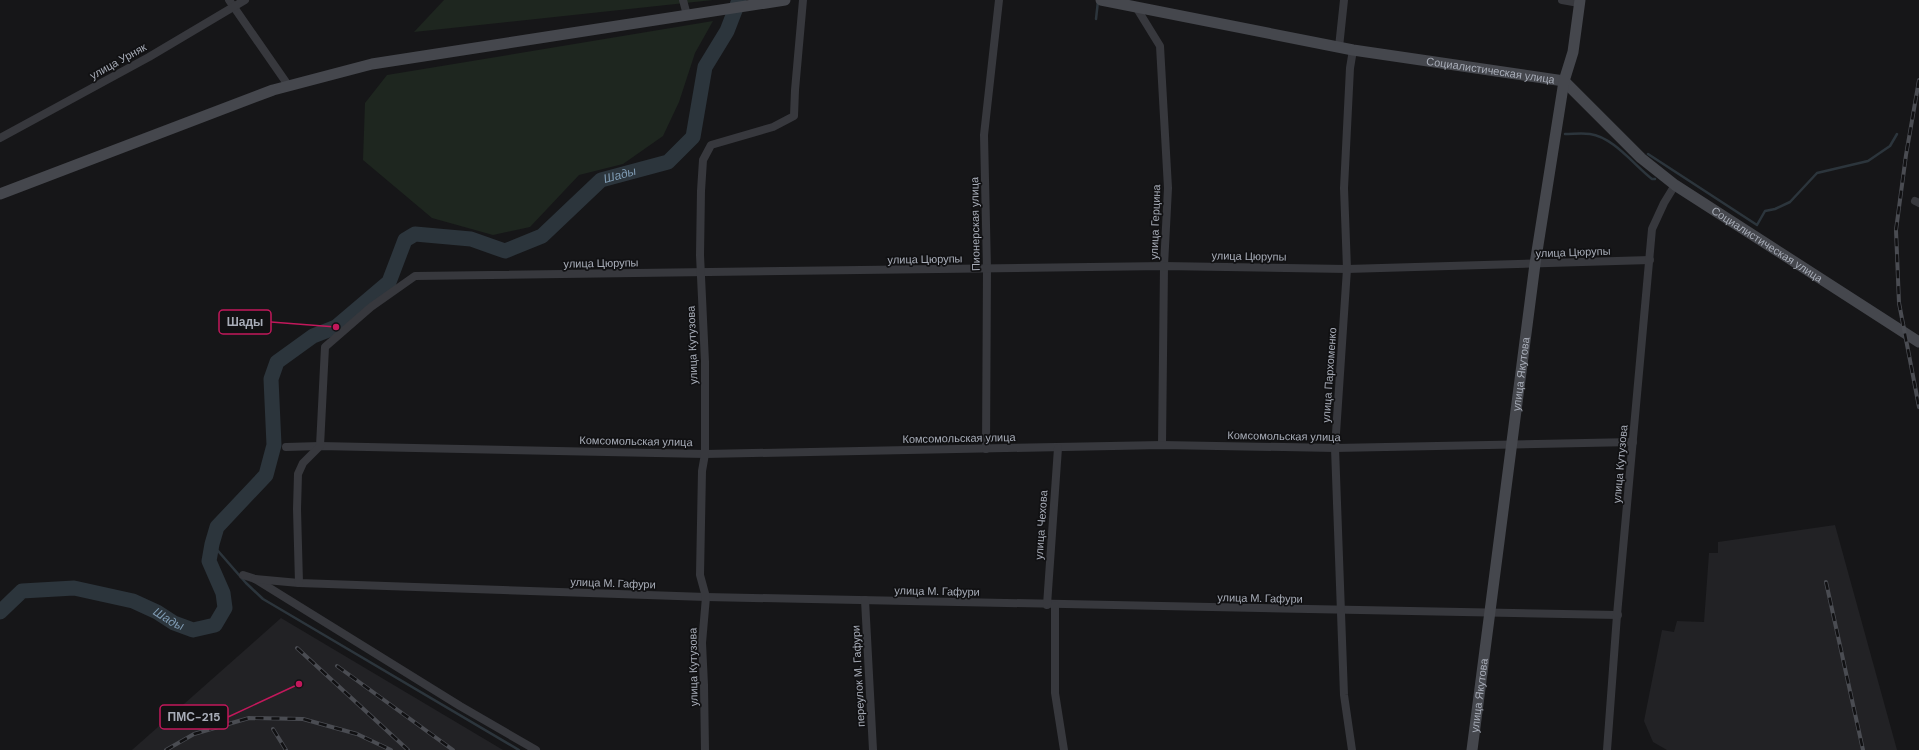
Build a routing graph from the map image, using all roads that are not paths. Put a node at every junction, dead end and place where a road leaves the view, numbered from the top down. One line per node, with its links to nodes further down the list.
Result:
1 (229, 0): 12 (street)
2 (245, 0): 12 (street, улица Урняк)
3 (683, 0): 13 (street)
4 (785, 0): 13 (street)
5 (803, 0): 26 (street, улица Кутузова)
6 (999, 0): 24 (street, Пионерская улица)
7 (1102, 0): 11 (street, Социалистическая улица)
8 (1344, 0): 14 (street)
9 (1562, 0): 10 (street)
10 (1580, 1): 16 (street, улица Якутова)
11 (1136, 7): 14 (street, Социалистическая улица); 23 (street, улица Герцина)
12 (234, 8): 17 (street); 18 (street, улица Урняк)
13 (687, 15): 17 (street)
14 (1339, 46): 15 (street, Социалистическая улица)
15 (1353, 50): 16 (street, Социалистическая улица); 25 (street, улица Пархоменко)
16 (1564, 81): 19 (street, Социалистическая улица); 22 (street, улица Якутова)
17 (288, 85): 20 (street)
18 (0, 138)
19 (1675, 185): 21 (street, улица Кутузова); 27 (street, Социалистическая улица)
20 (0, 194)
21 (1650, 260): 22 (street, улица Цюрупы); 28 (street, улица Кутузова)
22 (1535, 264): 25 (street, улица Цюрупы); 29 (street, улица Якутова)
23 (1164, 266): 24 (street, улица Цюрупы); 25 (street, улица Цюрупы); 31 (street, улица Герцина)
24 (987, 269): 26 (street, улица Цюрупы); 35 (street, Пионерская улица)
25 (1347, 269): 34 (street, улица Пархоменко)
26 (701, 272): 30 (street, улица Цюрупы); 36 (street, улица Кутузова)
27 (1919, 342)
28 (1633, 442): 29 (street, Комсомольская улица); 45 (street, улица Кутузова)
29 (1512, 445): 34 (street, Комсомольская улица); 44 (street, улица Якутова)
30 (320, 446): 32 (street, Комсомольская улица); 36 (street, Комсомольская улица); 39 (street)
31 (1162, 446): 33 (street, Комсомольская улица); 34 (street, Комсомольская улица)
32 (286, 447)
33 (1058, 448): 35 (street, Комсомольская улица); 42 (street, улица Чехова)
34 (1335, 448): 43 (street, улица Пархоменко)
35 (986, 449): 36 (street, Комсомольская улица)
36 (705, 454): 40 (street, улица Кутузова)
37 (243, 575): 38 (street)
38 (255, 578): 39 (street, улица М. Гафури); 46 (street)
39 (299, 582): 40 (street, улица М. Гафури)
40 (706, 597): 41 (street, улица М. Гафури); 47 (street, улица Кутузова)
41 (865, 600): 42 (street, улица М. Гафури); 48 (street, переулок М. Гафури)
42 (1051, 605): 43 (street, улица М. Гафури); 49 (street, улица Чехова)
43 (1340, 610): 44 (street, улица М. Гафури); 50 (street, улица Пархоменко)
44 (1488, 611): 45 (street, улица М. Гафури); 51 (street, улица Якутова)
45 (1618, 615): 52 (street, улица Кутузова)
46 (536, 750)
47 (705, 750)
48 (873, 750)
49 (1064, 750)
50 (1352, 750)
51 (1472, 750)
52 (1607, 750)

